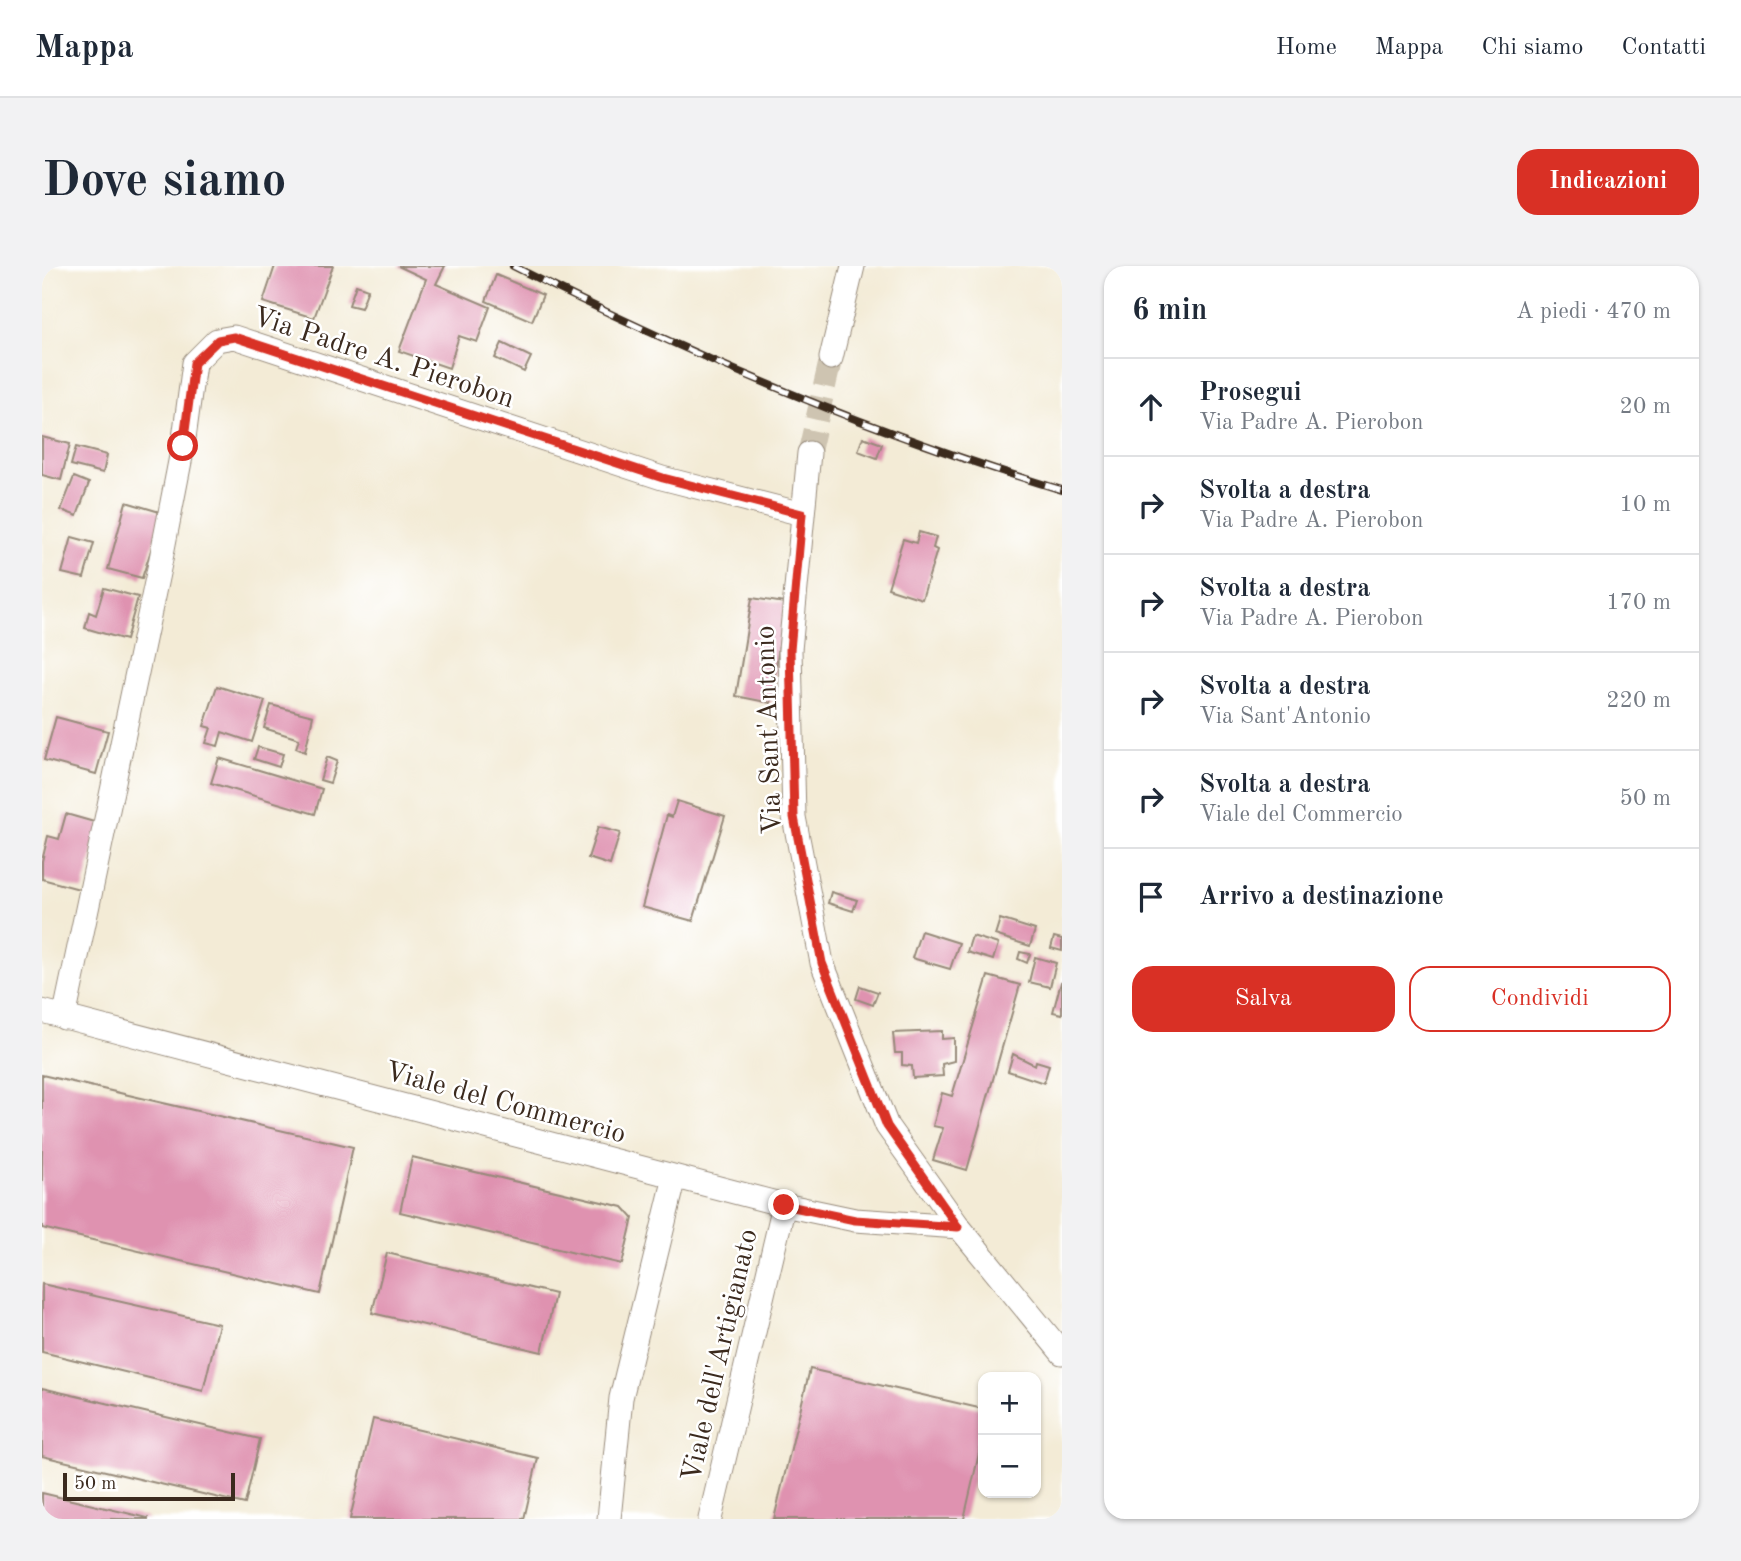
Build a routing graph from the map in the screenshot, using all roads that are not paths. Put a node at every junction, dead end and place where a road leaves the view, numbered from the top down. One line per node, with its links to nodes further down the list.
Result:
1 (853, 266): 2 (street)
2 (831, 359)
3 (809, 453): 4 (street, Via Sant'Antonio)
4 (802, 514): 5 (street, Via Padre A. Pierobon); 8 (street, Via Sant'Antonio)
5 (53, 1015): 6 (street, Viale del Commercio)
6 (675, 1177): 7 (street, Viale del Commercio); 10 (street)
7 (784, 1205): 8 (street, Viale del Commercio); 11 (street, Viale dell'Artigianato)
8 (958, 1227): 9 (street, Via Sant'Antonio)
9 (1062, 1353)
10 (609, 1519)
11 (710, 1519)

